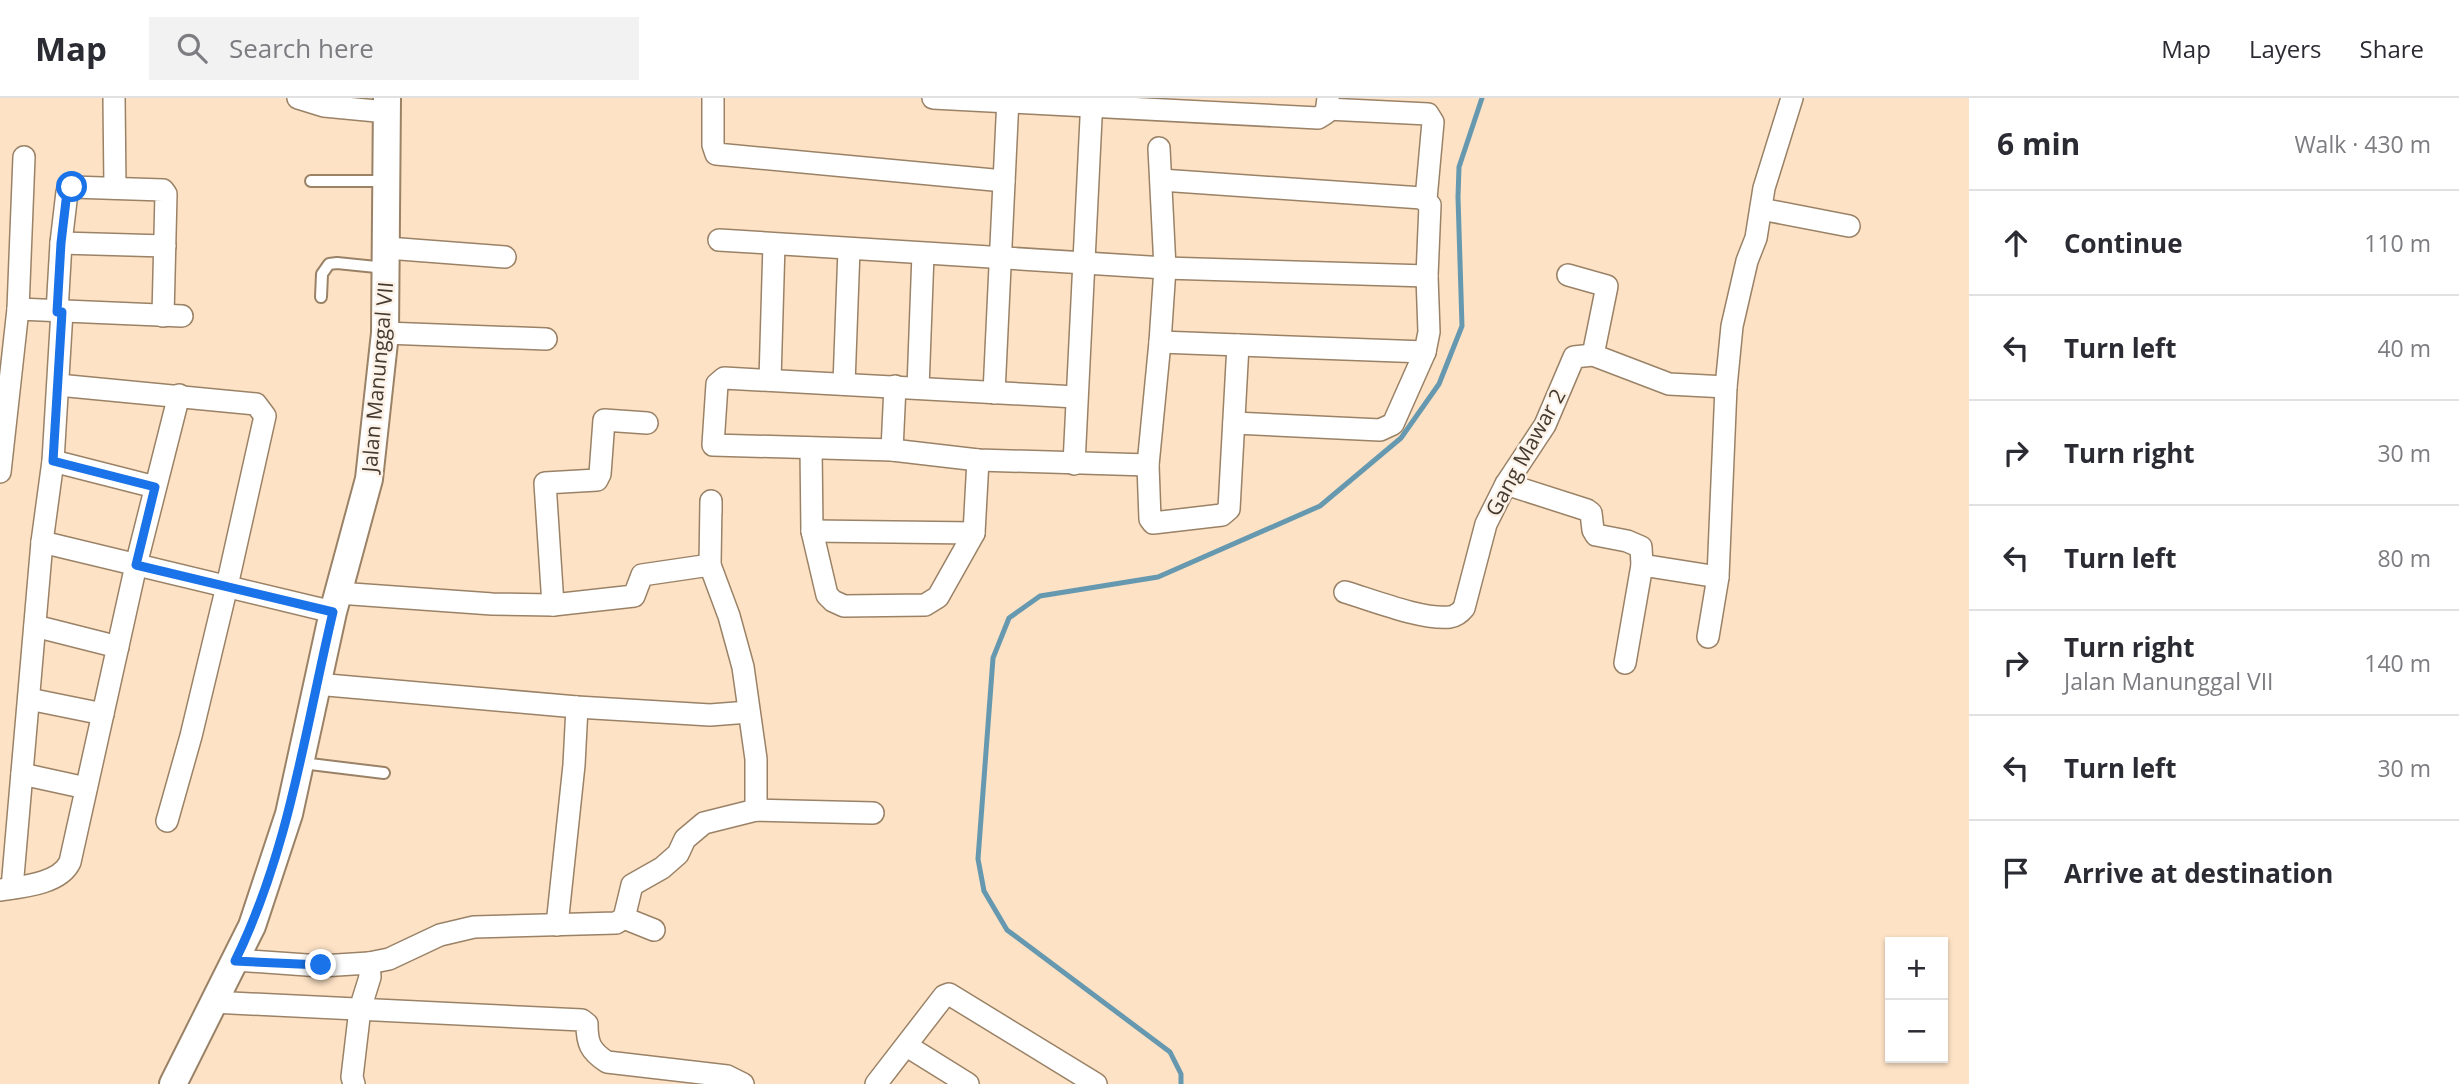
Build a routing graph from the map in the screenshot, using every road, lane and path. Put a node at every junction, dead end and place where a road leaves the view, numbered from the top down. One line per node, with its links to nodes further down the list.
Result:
1 (114, 98): 16 (street)
2 (298, 98): 9 (street)
3 (713, 98): 15 (street)
4 (933, 98): 6 (street)
5 (1792, 98): 18 (street)
6 (1008, 100): 7 (street); 15 (street)
7 (1092, 103): 8 (street); 29 (street)
8 (1327, 104): 17 (street)
9 (387, 105): 14 (street, Jalan Manunggal VII)
10 (1159, 148): 12 (street)
11 (24, 157): 34 (street)
12 (1161, 180): 17 (street); 30 (street)
13 (311, 181): 14 (lane)
14 (387, 181): 27 (street, Jalan Manunggal VII)
15 (1004, 181): 28 (street)
16 (116, 188): 21 (street); 23 (street)
17 (1426, 199): 32 (street)
18 (1761, 209): 19 (street); 46 (street)
19 (1849, 226)
20 (719, 240): 22 (street)
21 (61, 243): 23 (street); 35 (street)
22 (774, 244): 24 (street); 42 (street)
23 (164, 246): 35 (street)
24 (849, 249): 25 (street); 43 (street)
25 (923, 254): 28 (street); 47 (street)
26 (505, 257): 27 (street)
27 (386, 258): 33 (lane); 36 (street, Jalan Manunggal VII)
28 (1000, 259): 29 (street); 48 (street)
29 (1084, 263): 30 (street); 50 (street)
30 (1165, 268): 32 (street); 38 (street)
31 (1567, 275): 41 (street)
32 (1427, 276): 40 (street)
33 (321, 297)
34 (18, 309): 35 (street); 59 (street)
35 (60, 312): 44 (street)
36 (385, 333): 37 (street); 72 (street, Jalan Manunggal VII)
37 (546, 339)
38 (1160, 342): 39 (street); 58 (street)
39 (1238, 345): 40 (street); 52 (street)
40 (1425, 352): 52 (street)
41 (1593, 355): 46 (street); 60 (street, Gang Mawar 2)
42 (770, 380): 43 (street); 53 (street)
43 (844, 384): 45 (street)
44 (58, 385): 49 (street); 56 (street)
45 (895, 386): 47 (street); 54 (street)
46 (1726, 387): 69 (street)
47 (918, 388): 48 (street)
48 (994, 393): 50 (street)
49 (179, 396): 61 (street); 70 (street)
50 (1076, 397): 57 (street)
51 (647, 422): 73 (street)
52 (1234, 423): 58 (street)
53 (811, 449): 54 (street); 63 (street)
54 (892, 450): 55 (street)
55 (978, 460): 57 (street); 64 (street)
56 (53, 461): 61 (street); 65 (street)
57 (1074, 464): 58 (street)
58 (1148, 466)
59 (0, 472)
60 (1506, 484): 68 (street); 71 (street, Gang Mawar 2)
61 (155, 487): 66 (street)
62 (711, 513): 67 (street)
63 (812, 530): 64 (street); 64 (street)
64 (974, 533)
65 (42, 542): 66 (street); 74 (street)
66 (136, 565): 70 (street); 76 (street)
67 (710, 565): 73 (street); 81 (street)
68 (1642, 565): 69 (street); 77 (street)
69 (1718, 577): 75 (street)
70 (227, 586): 72 (street); 89 (street)
71 (1345, 592)
72 (335, 602): 73 (street); 78 (street, Jalan Manunggal VII)
73 (553, 605)
74 (35, 626): 76 (street); 79 (street)
75 (1708, 637)
76 (118, 647): 82 (street)
77 (1625, 663)
78 (316, 684): 80 (street); 83 (street, Jalan Manunggal VII)
79 (29, 699): 82 (street); 85 (street)
80 (577, 707): 81 (street); 92 (street)
81 (749, 712): 87 (street)
82 (103, 714): 86 (street)
83 (301, 763): 84 (lane); 94 (street, Jalan Manunggal VII)
84 (384, 773)
85 (22, 774): 86 (street); 90 (street)
86 (86, 788): 90 (street)
87 (756, 810): 88 (street); 91 (street)
88 (873, 813)
89 (167, 821)
90 (6, 889)
91 (624, 918): 92 (street); 93 (street)
92 (557, 925): 95 (street)
93 (654, 930)
94 (235, 961): 95 (street); 96 (street, Jalan Manunggal VII)
95 (369, 963): 97 (street)
96 (212, 1002): 97 (street); 100 (street, Jalan Manunggal VII)
97 (360, 1009): 99 (street); 101 (street)
98 (907, 1046): 102 (street); 103 (street); 104 (street)
99 (353, 1083)
100 (173, 1084)
101 (743, 1084)
102 (876, 1084)
103 (968, 1084)
104 (1096, 1084)

